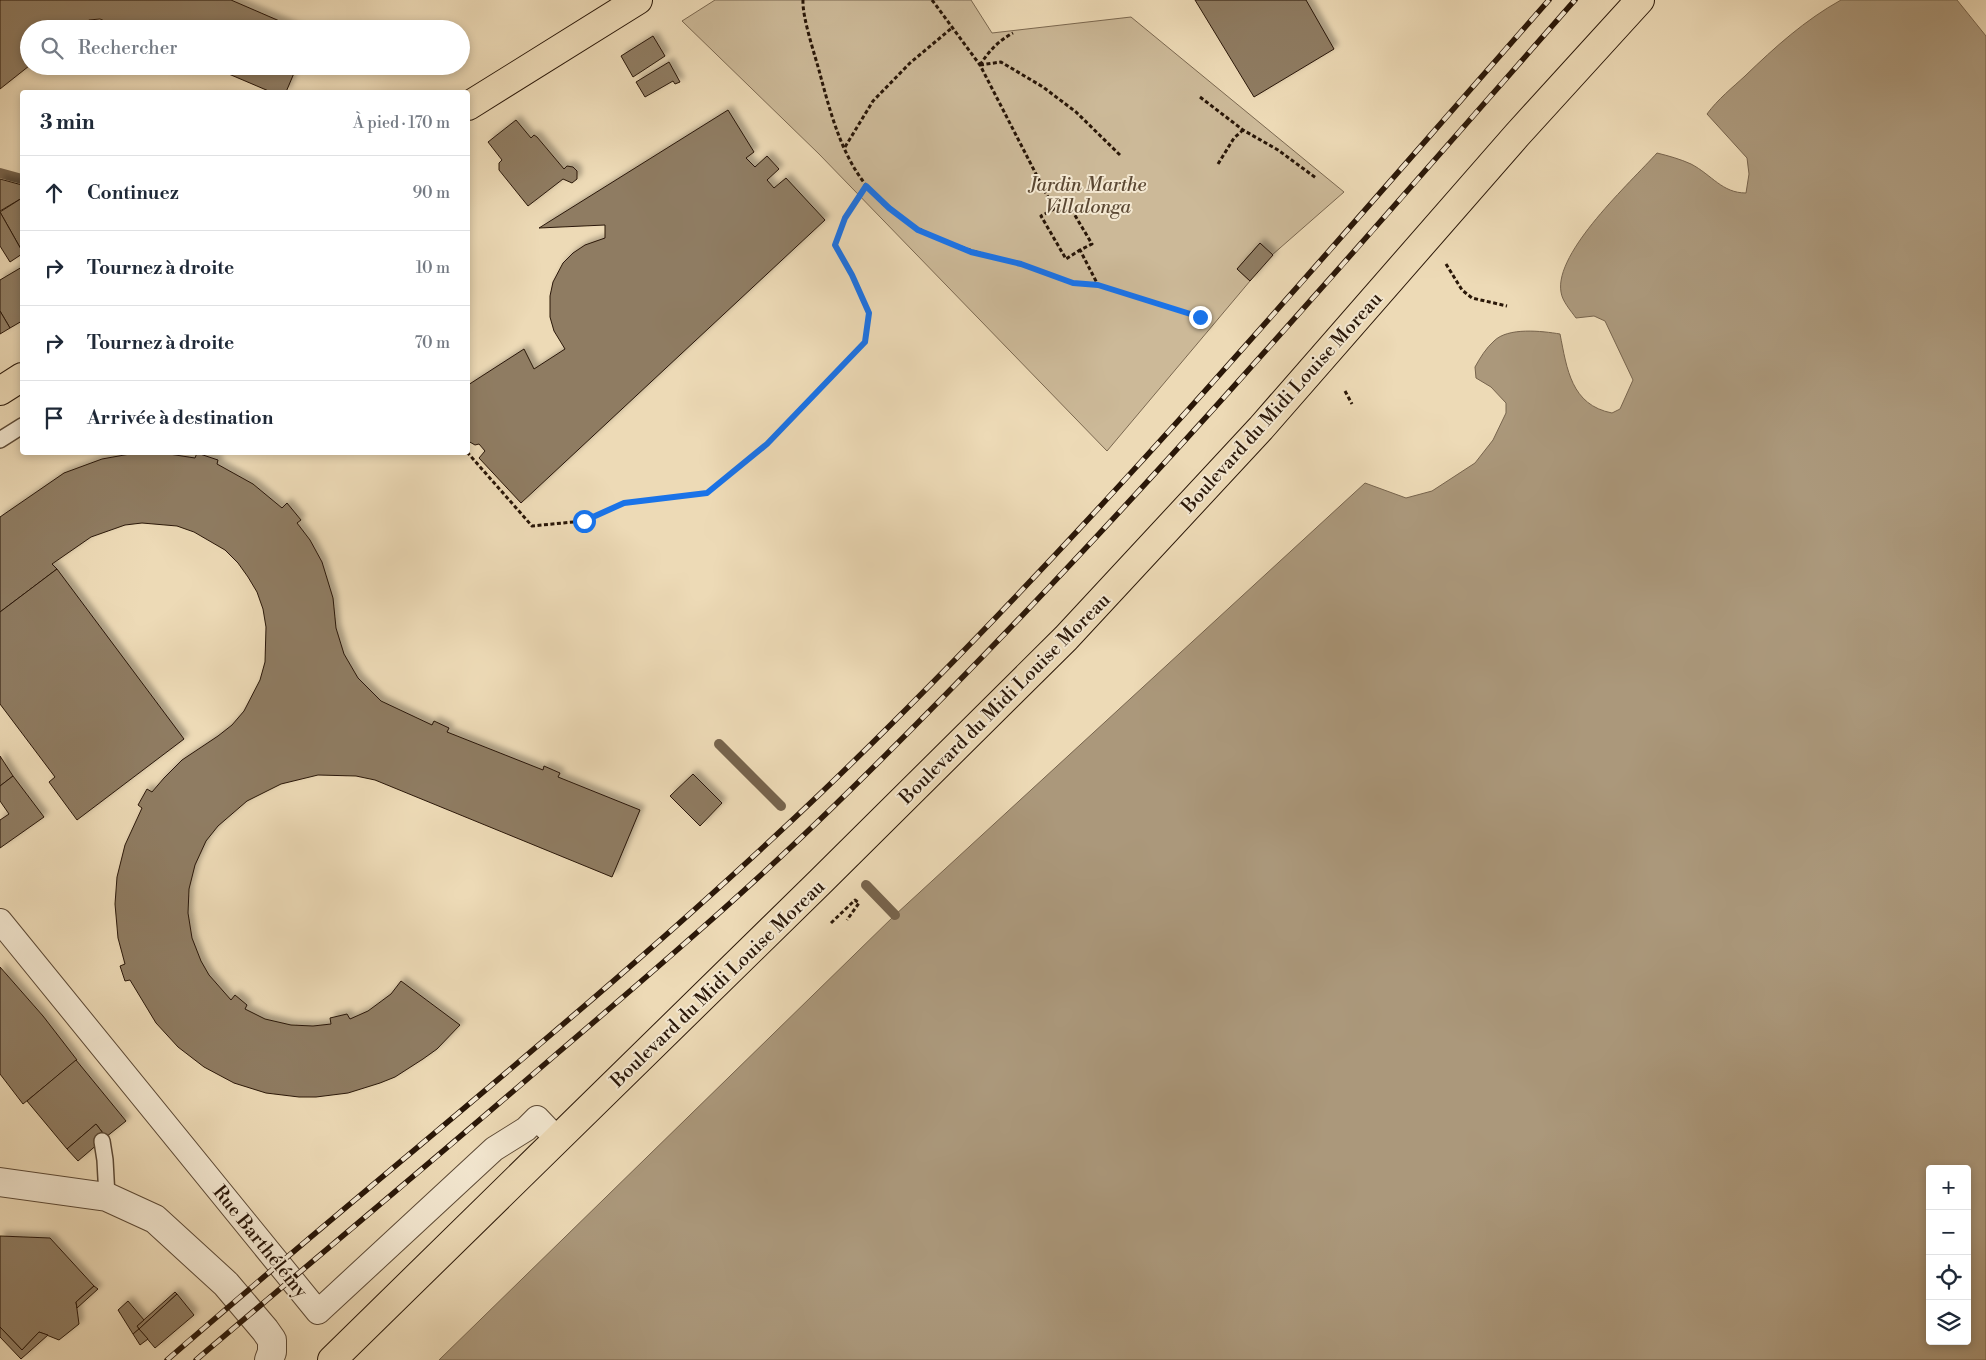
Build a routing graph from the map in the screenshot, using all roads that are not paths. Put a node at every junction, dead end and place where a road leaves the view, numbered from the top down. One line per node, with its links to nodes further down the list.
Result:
1 (638, 0): 3 (main road)
2 (1640, 0): 9 (main road, Boulevard du Midi Louise Moreau)
3 (470, 105)
4 (20, 378): 5 (main road)
5 (0, 391)
6 (20, 427): 7 (lane)
7 (0, 440)
8 (0, 921): 9 (street, Rue Barthélémy)
9 (558, 1139): 14 (main road, Boulevard du Midi Louise Moreau)
10 (102, 1141): 12 (lane)
11 (0, 1182): 12 (street)
12 (107, 1197): 13 (street)
13 (269, 1360)
14 (332, 1360)

